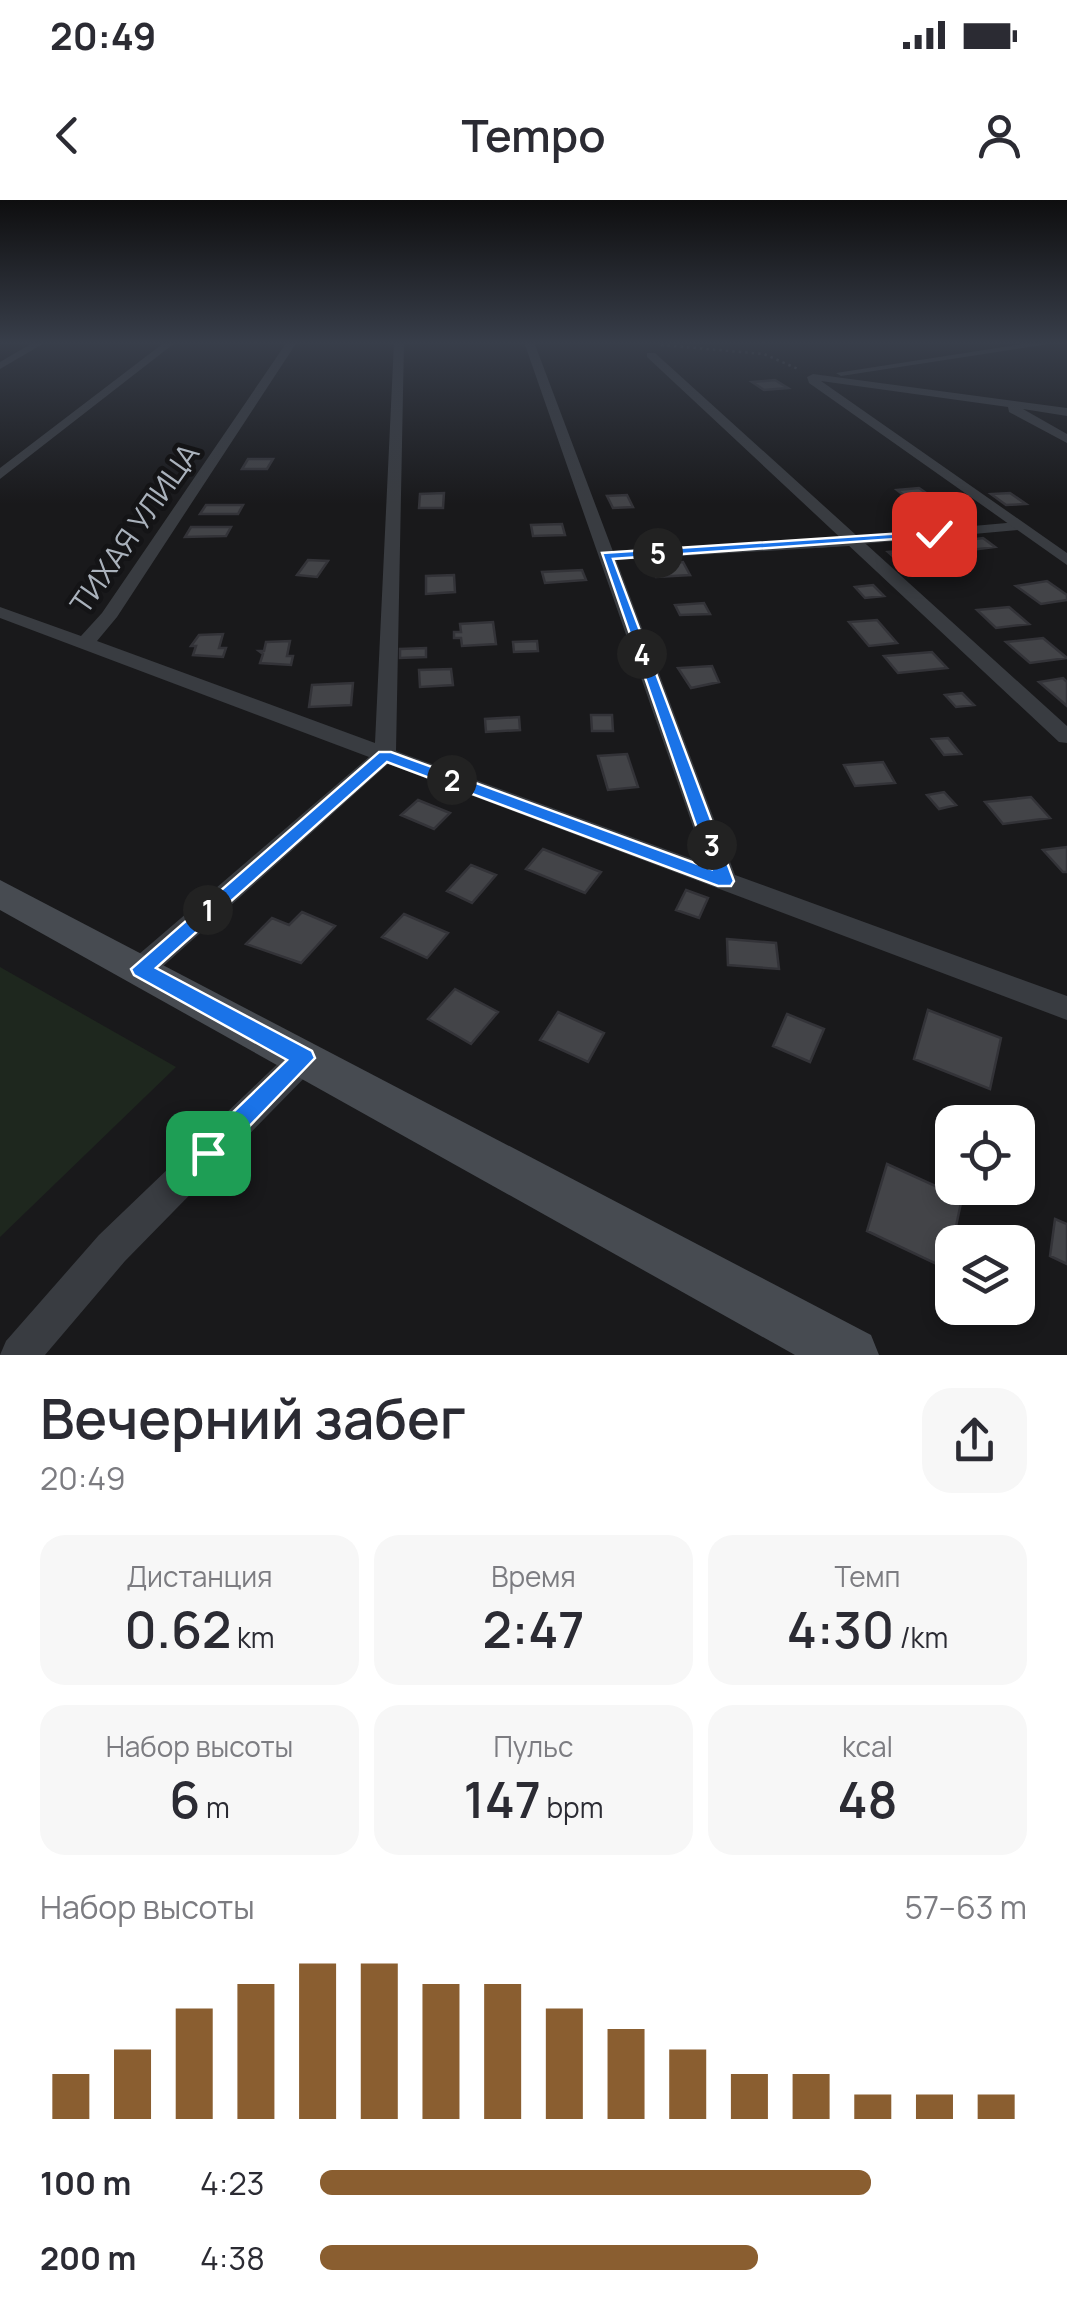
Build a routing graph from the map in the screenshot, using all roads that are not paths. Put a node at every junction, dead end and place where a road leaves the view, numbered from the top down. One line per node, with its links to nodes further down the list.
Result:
1 (102, 396): 11 (street)
2 (256, 396): 17 (street, ТИХАЯ УЛИЦА)
3 (397, 396): 19 (street)
4 (548, 396): 14 (street)
5 (701, 396): 13 (street)
6 (838, 396): 12 (street)
7 (950, 396): 8 (street)
8 (1002, 403): 9 (street); 10 (street)
9 (1067, 412)
10 (1067, 439)
11 (0, 475)
12 (1018, 526): 13 (lane); 15 (street)
13 (851, 542): 14 (lane); 18 (street)
14 (606, 556): 20 (street)
15 (1067, 560)
16 (0, 612): 17 (street)
17 (85, 643): 19 (street)
18 (1067, 737)
19 (385, 755): 20 (street); 22 (street)
20 (725, 881): 23 (street)
21 (0, 893): 22 (street)
22 (141, 969): 24 (street)
23 (1067, 1008)
24 (304, 1058): 25 (street); 26 (street)
25 (20, 1355)
26 (851, 1355)

